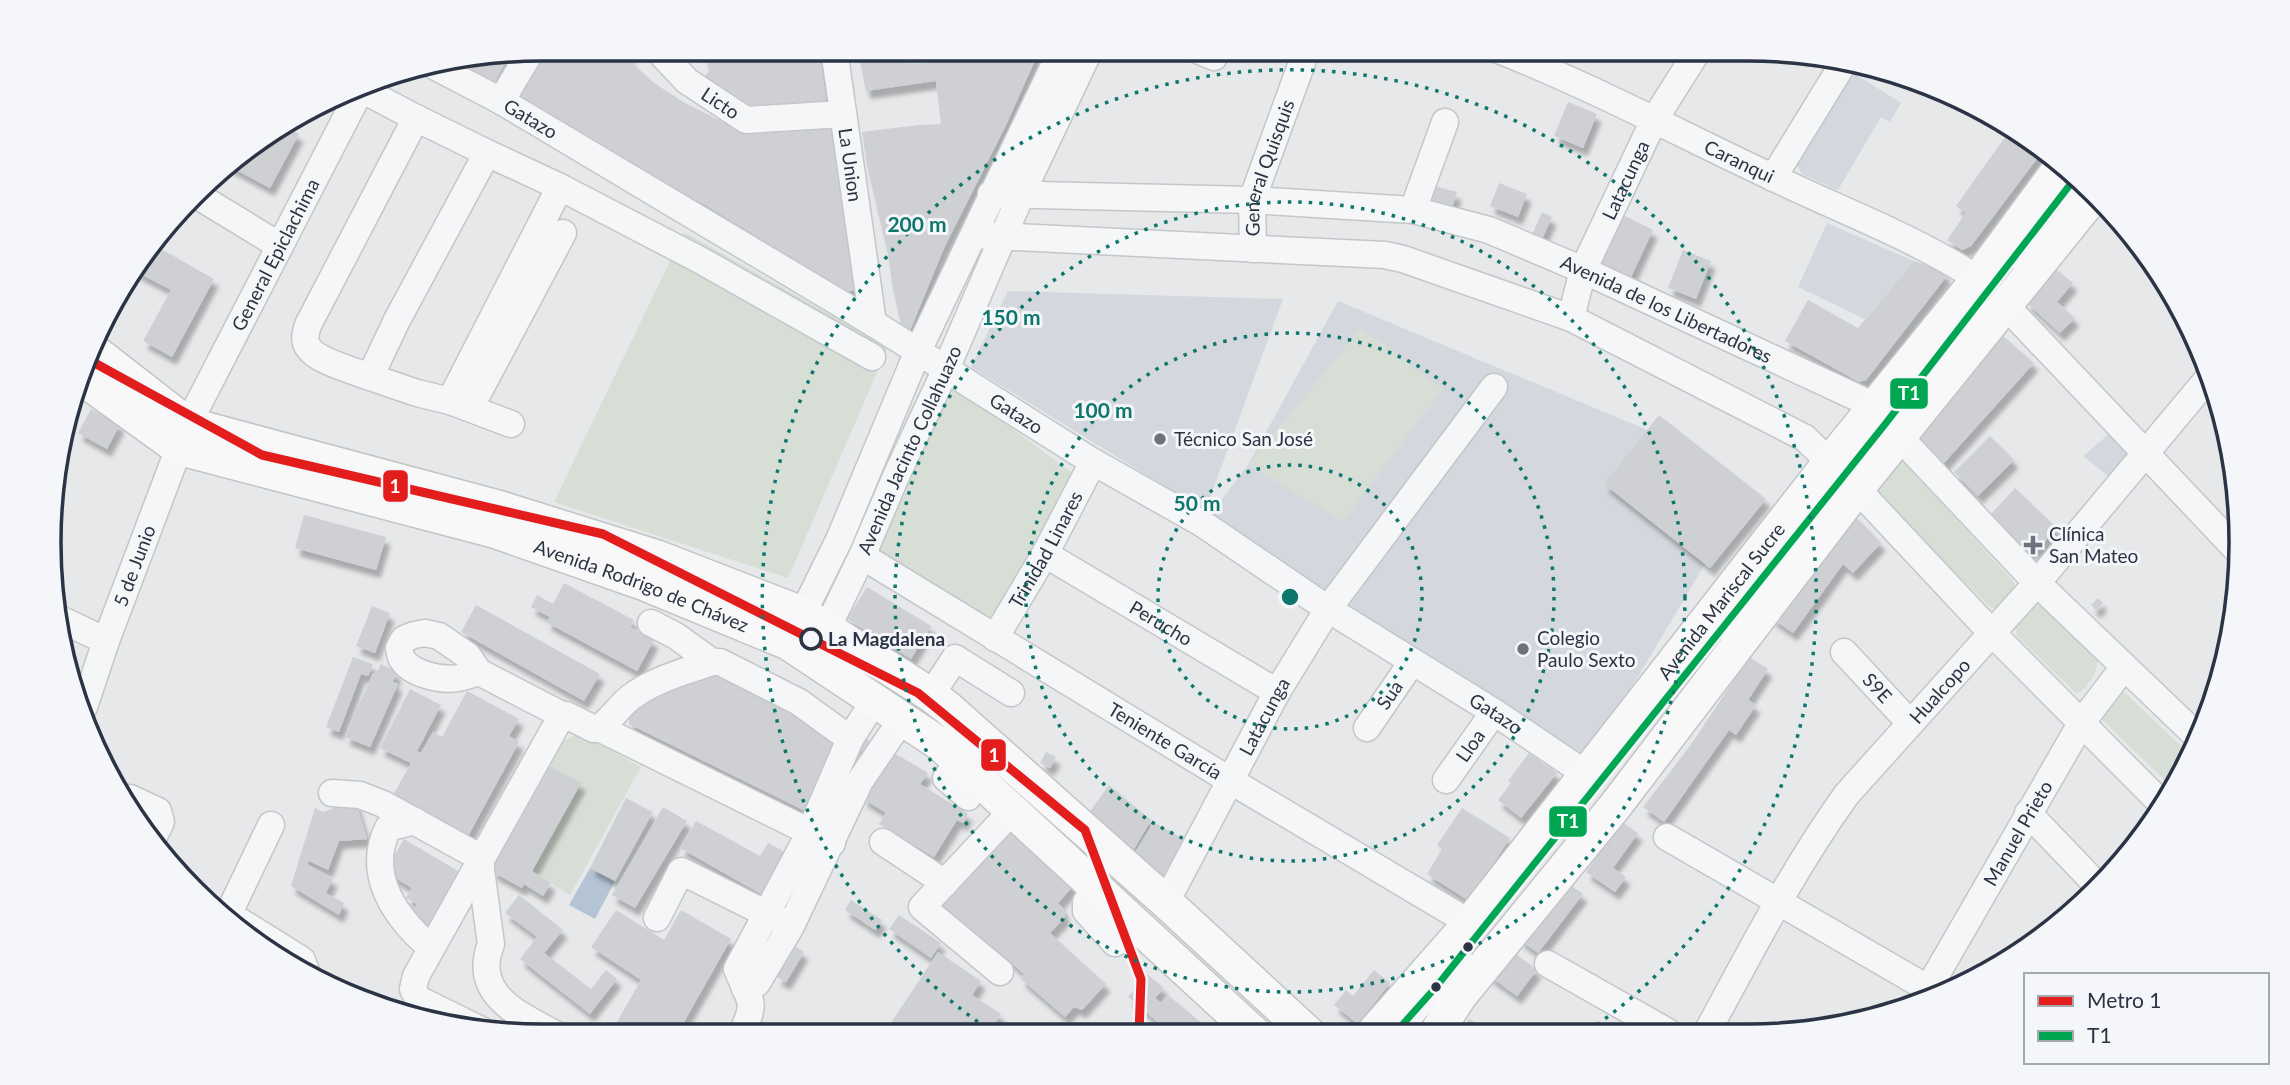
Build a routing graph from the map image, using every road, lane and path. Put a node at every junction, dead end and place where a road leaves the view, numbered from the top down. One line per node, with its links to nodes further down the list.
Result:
1 (668, 61): 14 (street, Licto)
2 (836, 61): 14 (street, La Union)
3 (1056, 61): 23 (street, Avenida Jacinto Collahuazo)
4 (1084, 61): 25 (street, Avenida Jacinto Collahuazo)
5 (1303, 61): 27 (street, General Quisquis)
6 (1557, 61): 16 (street, Caranqui)
7 (1691, 61): 16 (street, Latacunga)
8 (525, 62): 13 (street)
9 (1839, 70): 20 (street)
10 (444, 71): 13 (street, Gatazo)
11 (372, 93): 15 (street)
12 (356, 99): 34 (street, General Epiclachima)
13 (501, 101): 33 (street, Gatazo)
14 (843, 114): 41 (street, La Union)
15 (416, 117): 18 (street); 46 (street)
16 (1654, 120): 20 (street, Caranqui); 37 (street, Latacunga)
17 (1446, 122): 29 (street)
18 (488, 153): 22 (street); 46 (street)
19 (2056, 174): 38 (main road, Avenida Mariscal Sucre)
20 (1773, 178): 38 (street, Caranqui)
21 (2070, 185): 52 (street)
22 (560, 187): 36 (street); 50 (street)
23 (991, 194): 25 (street, Avenida de los Libertadores); 31 (street, Avenida Jacinto Collahuazo)
24 (2079, 194): 52 (street)
25 (1021, 195): 27 (street, Avenida de los Libertadores); 32 (street, Avenida Jacinto Collahuazo)
26 (204, 200): 34 (street)
27 (1252, 200): 29 (street, Avenida de los Libertadores); 35 (street, General Quisquis)
28 (2088, 202): 39 (main road, Avenida Mariscal Sucre)
29 (1413, 210): 37 (street, Avenida de los Libertadores)
30 (563, 233): 50 (street)
31 (974, 235): 32 (street); 42 (street, Avenida Jacinto Collahuazo)
32 (1003, 236): 35 (street); 45 (street, Avenida Jacinto Collahuazo)
33 (729, 237): 36 (street); 41 (street, Gatazo)
34 (280, 246): 53 (street, General Epiclachima)
35 (1253, 249): 40 (street)
36 (712, 267): 44 (street)
37 (1583, 270): 40 (street, Latacunga); 52 (street, Avenida de los Libertadores)
38 (1978, 278): 52 (main road, Avenida Mariscal Sucre)
39 (2006, 306): 52 (main road, Avenida Mariscal Sucre); 54 (street)
40 (1571, 318): 56 (street)
41 (873, 323): 42 (street, Gatazo)
42 (918, 351): 45 (street, Gatazo); 62 (street, Avenida Jacinto Collahuazo)
43 (99, 356): 53 (main road, Avenida Rodrigo de Chávez)
44 (872, 357)
45 (946, 369): 55 (street, Gatazo); 59 (street, Avenida Jacinto Collahuazo)
46 (370, 377): 50 (street)
47 (89, 383): 53 (main road, Avenida Rodrigo de Chávez)
48 (2202, 386): 54 (street, Hualcopo)
49 (1494, 387): 61 (street, Latacunga)
50 (460, 405): 51 (street)
51 (511, 424)
52 (1888, 425): 56 (main road, Avenida Mariscal Sucre); 60 (street, Avenida de los Libertadores)
53 (183, 436): 62 (main road, Avenida Rodrigo de Chávez); 67 (street, 5 de Junio); 68 (main road, Avenida Rodrigo de Chávez)
54 (2146, 453): 57 (street); 60 (street, Hualcopo)
55 (1093, 462): 58 (street, Trinidad Linares); 61 (street, Gatazo)
56 (1846, 478): 65 (street); 90 (main road, Avenida Mariscal Sucre); 129 (street); 130 (street); 131 (main road, Avenida Mariscal Sucre)
57 (2229, 541)
58 (1045, 554): 66 (street, Trinidad Linares); 75 (street, Perucho)
59 (862, 556): 62 (street, Avenida Jacinto Collahuazo); 66 (street, Teniente García)
60 (2038, 583): 65 (street, Hualcopo); 72 (street, Avenida de los Libertadores)
61 (1328, 609): 71 (street, Gatazo); 75 (street, Latacunga)
62 (815, 621): 68 (street, Avenida Jacinto Collahuazo); 74 (main road, Avenida Rodrigo de Chávez)
63 (68, 623): 67 (street)
64 (651, 623): 70 (street)
65 (1992, 633): 82 (street); 83 (street, Hualcopo)
66 (995, 638): 92 (street, Teniente García)
67 (106, 641): 78 (street, 5 de Junio)
68 (800, 651): 79 (main road, Avenida Rodrigo de Chávez)
69 (1844, 652): 83 (street, S9E)
70 (712, 662): 84 (street); 87 (street)
71 (1412, 662): 80 (street, Gatazo); 85 (street, Sua)
72 (2124, 667): 82 (street, Manuel Prieto); 86 (street, Avenida de los Libertadores)
73 (479, 672): 81 (street)
74 (895, 673): 77 (main road, Avenida Rodrigo de Chávez); 79 (main road)
75 (1277, 692): 92 (street, Latacunga)
76 (1011, 693): 77 (street)
77 (931, 695): 110 (main road, Avenida Rodrigo de Chávez)
78 (87, 697)
79 (885, 708): 87 (street); 88 (main road, Avenida Rodrigo de Chávez); 89 (street)
80 (1494, 712): 90 (street, Gatazo); 91 (street, Lloa)
81 (562, 715): 84 (street); 105 (street)
82 (2082, 722): 95 (street); 98 (street, Manuel Prieto)
83 (1910, 723): 109 (street, Hualcopo)
84 (599, 728): 103 (street)
85 (1367, 728)
86 (2191, 730)
87 (848, 745): 89 (street); 103 (street)
88 (960, 762): 94 (street); 97 (main road, Avenida Rodrigo de Chávez)
89 (871, 764): 103 (street)
90 (1586, 774): 114 (main road, Avenida Mariscal Sucre)
91 (1446, 780)
92 (1231, 781): 110 (street, Latacunga); 114 (street, Teniente García)
93 (332, 793): 99 (street)
94 (968, 797)
95 (2156, 797)
96 (137, 801): 101 (street)
97 (1013, 810): 107 (street); 108 (main road, Avenida Rodrigo de Chávez)
98 (2028, 813): 106 (street); 120 (street, Manuel Prieto)
99 (415, 821): 105 (street); 117 (street)
100 (271, 825): 111 (street)
101 (157, 830)
102 (1667, 837): 109 (street)
103 (821, 838): 112 (street); 115 (street)
104 (883, 842): 107 (street)
105 (481, 858): 117 (street); 124 (street)
106 (2091, 879)
107 (946, 883): 119 (street)
108 (1096, 887): 116 (street); 126 (main road, Avenida Rodrigo de Chávez)
109 (1778, 901): 122 (street); 133 (street, Hualcopo)
110 (1166, 902): 127 (main road, Avenida Rodrigo de Chávez)
111 (231, 909)
112 (767, 914): 113 (street); 115 (street); 121 (street)
113 (657, 918)
114 (1470, 923): 128 (main road, Avenida Mariscal Sucre)
115 (791, 926): 121 (street)
116 (1115, 943)
117 (431, 948): 123 (street)
118 (1548, 964): 132 (street)
119 (1000, 972)
120 (1934, 986)
121 (745, 989): 125 (street)
122 (1921, 991)
123 (451, 1015)
124 (537, 1024)
125 (746, 1024)
126 (1244, 1024)
127 (1298, 1024)
128 (1381, 1024)
129 (1403, 1024)
130 (1430, 1024)
131 (1442, 1024)
132 (1654, 1024)
133 (1711, 1024)

